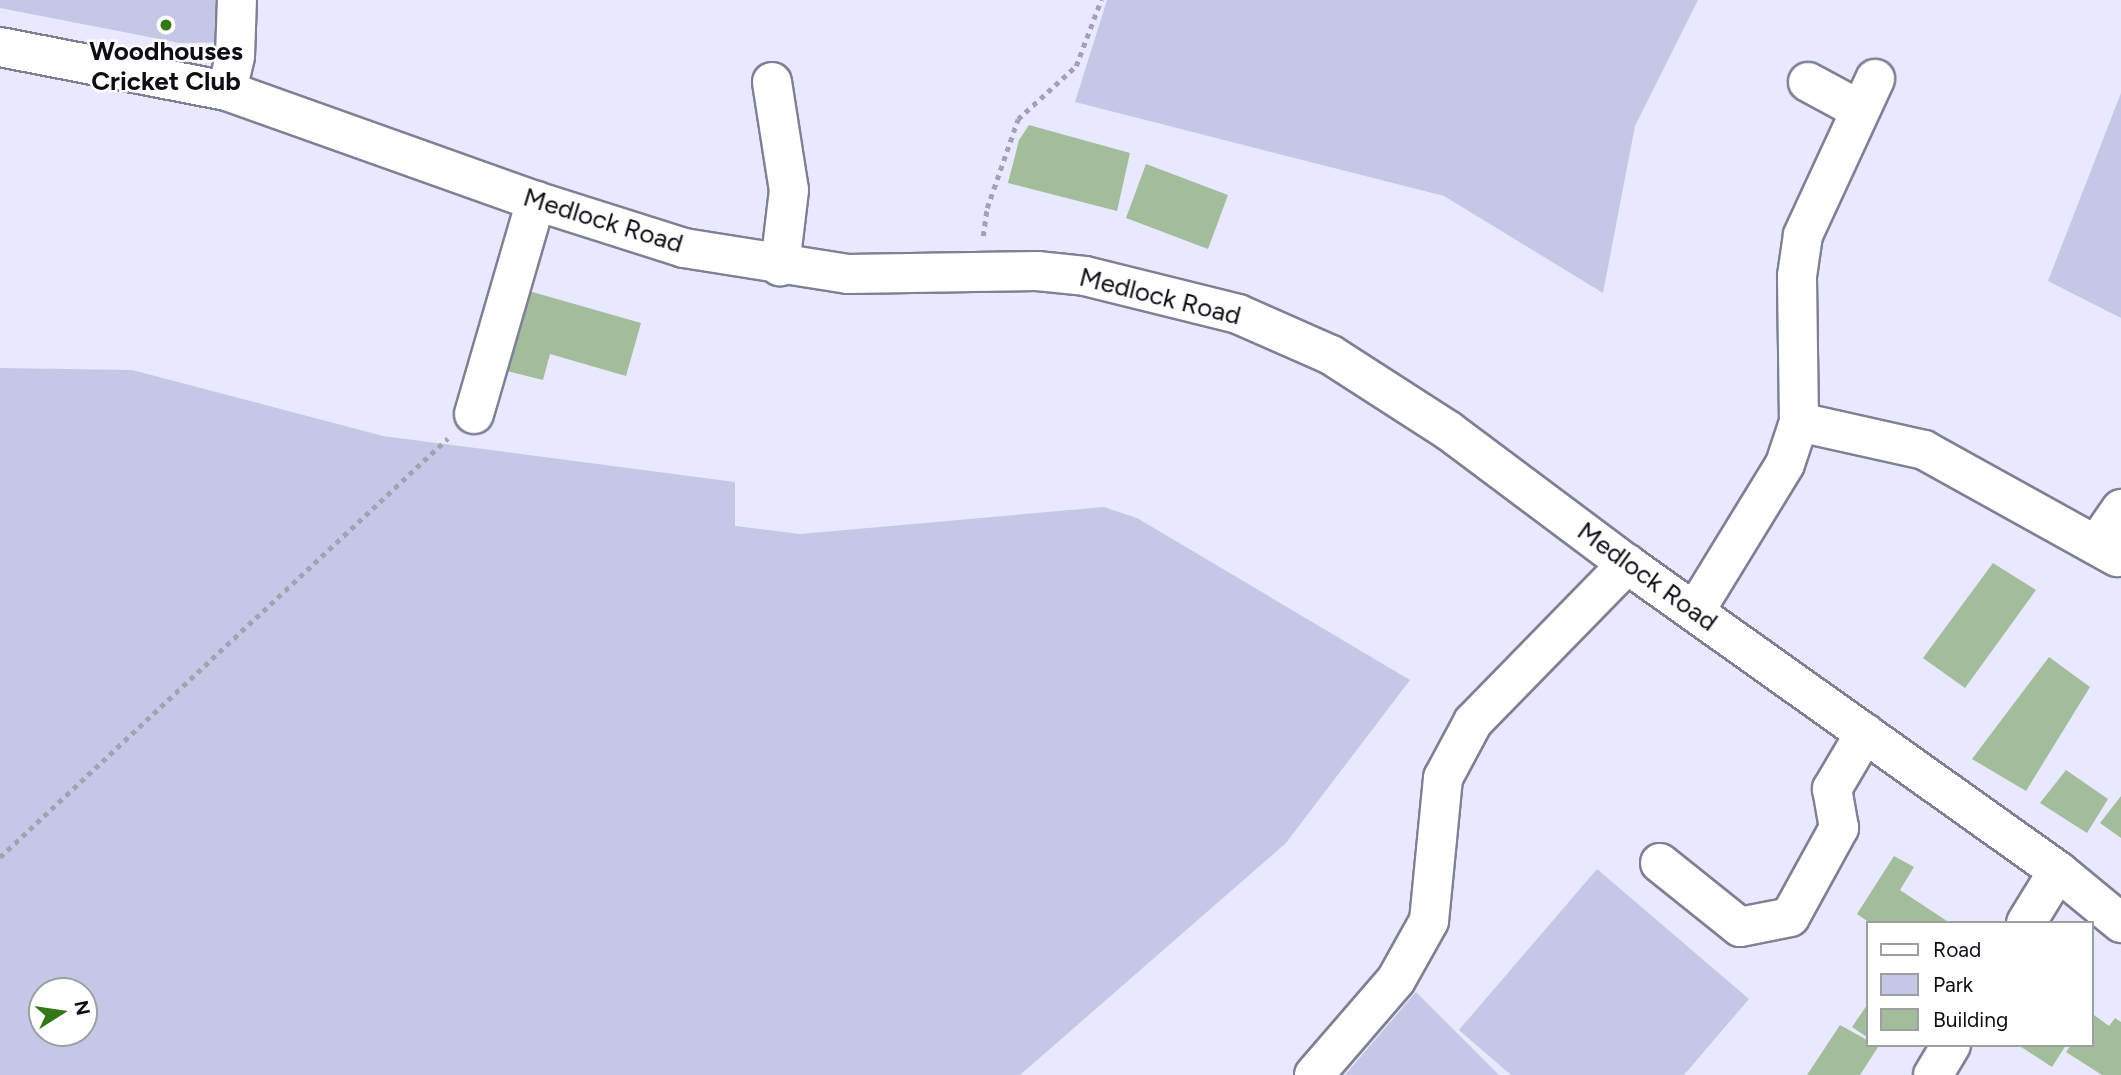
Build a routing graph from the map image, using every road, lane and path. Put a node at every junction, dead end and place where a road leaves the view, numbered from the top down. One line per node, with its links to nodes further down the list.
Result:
1 (237, 0): 6 (street)
2 (1101, 0): 9 (path)
3 (0, 47): 6 (street, Medlock Road)
4 (772, 82): 8 (street)
5 (1808, 82): 11 (street)
6 (227, 91): 7 (street, Medlock Road)
7 (537, 201): 8 (street, Medlock Road); 10 (street)
8 (780, 266): 9 (street, Medlock Road)
9 (978, 272): 13 (street, Medlock Road)
10 (474, 414): 16 (path)
11 (1799, 422): 12 (street); 14 (street)
12 (2121, 509)
13 (1627, 564): 14 (street, Medlock Road); 22 (street)
14 (1695, 611): 15 (street, Medlock Road)
15 (1865, 733): 17 (street); 18 (street, Medlock Road)
16 (0, 858)
17 (1660, 863)
18 (2058, 871): 19 (street); 20 (street, Medlock Road)
19 (2027, 921)
20 (2121, 923)
21 (1950, 1047): 23 (street)
22 (1314, 1075)
23 (1933, 1075)

